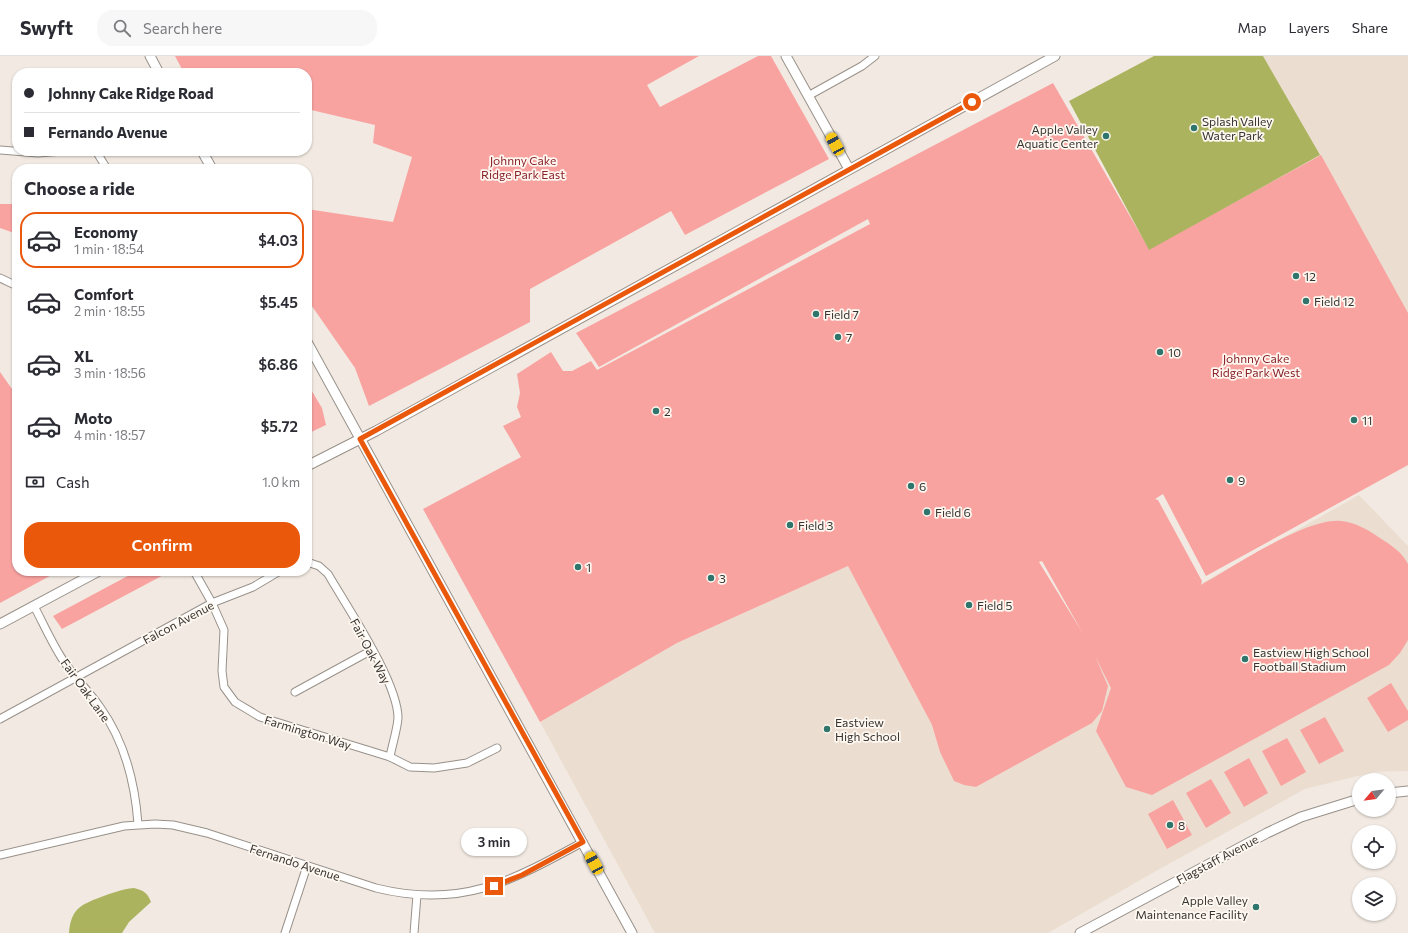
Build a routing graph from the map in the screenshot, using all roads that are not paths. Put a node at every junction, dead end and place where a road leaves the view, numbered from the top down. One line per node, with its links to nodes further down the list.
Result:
1 (150, 56): 5 (street)
2 (786, 56): 6 (street)
3 (874, 56): 6 (street)
4 (1054, 56): 9 (street)
5 (156, 68)
6 (808, 96): 9 (street)
7 (0, 150): 8 (street)
8 (12, 151)
9 (849, 169): 13 (street)
10 (0, 278): 11 (street)
11 (12, 284)
12 (312, 351): 13 (street)
13 (360, 439): 14 (street); 32 (street)
14 (312, 463)
15 (312, 564): 22 (street, Fair Oak Way)
16 (90, 576): 20 (street)
17 (197, 576): 19 (street, Farmington Way)
18 (272, 576): 19 (street, Falcon Avenue)
19 (212, 603): 23 (street, Falcon Avenue); 27 (street, Farmington Way)
20 (34, 606): 21 (street); 23 (street, Fair Oak Lane)
21 (0, 624)
22 (372, 650): 24 (street); 27 (street, Fair Oak Way)
23 (77, 677): 25 (street, Falcon Avenue); 31 (street, Fair Oak Lane)
24 (295, 692)
25 (0, 719)
26 (496, 748): 27 (street, Farmington Way)
27 (390, 757)
28 (1408, 791): 29 (street)
29 (1396, 792)
30 (1352, 801): 39 (street, Flagstaff Avenue)
31 (138, 824): 33 (street, Fernando Avenue); 34 (street, Fernando Avenue)
32 (583, 842): 35 (street, Fernando Avenue); 38 (street)
33 (0, 855)
34 (307, 866): 35 (street, Fernando Avenue); 36 (street)
35 (417, 895): 37 (street)
36 (285, 933)
37 (414, 933)
38 (632, 933)
39 (1080, 933)

